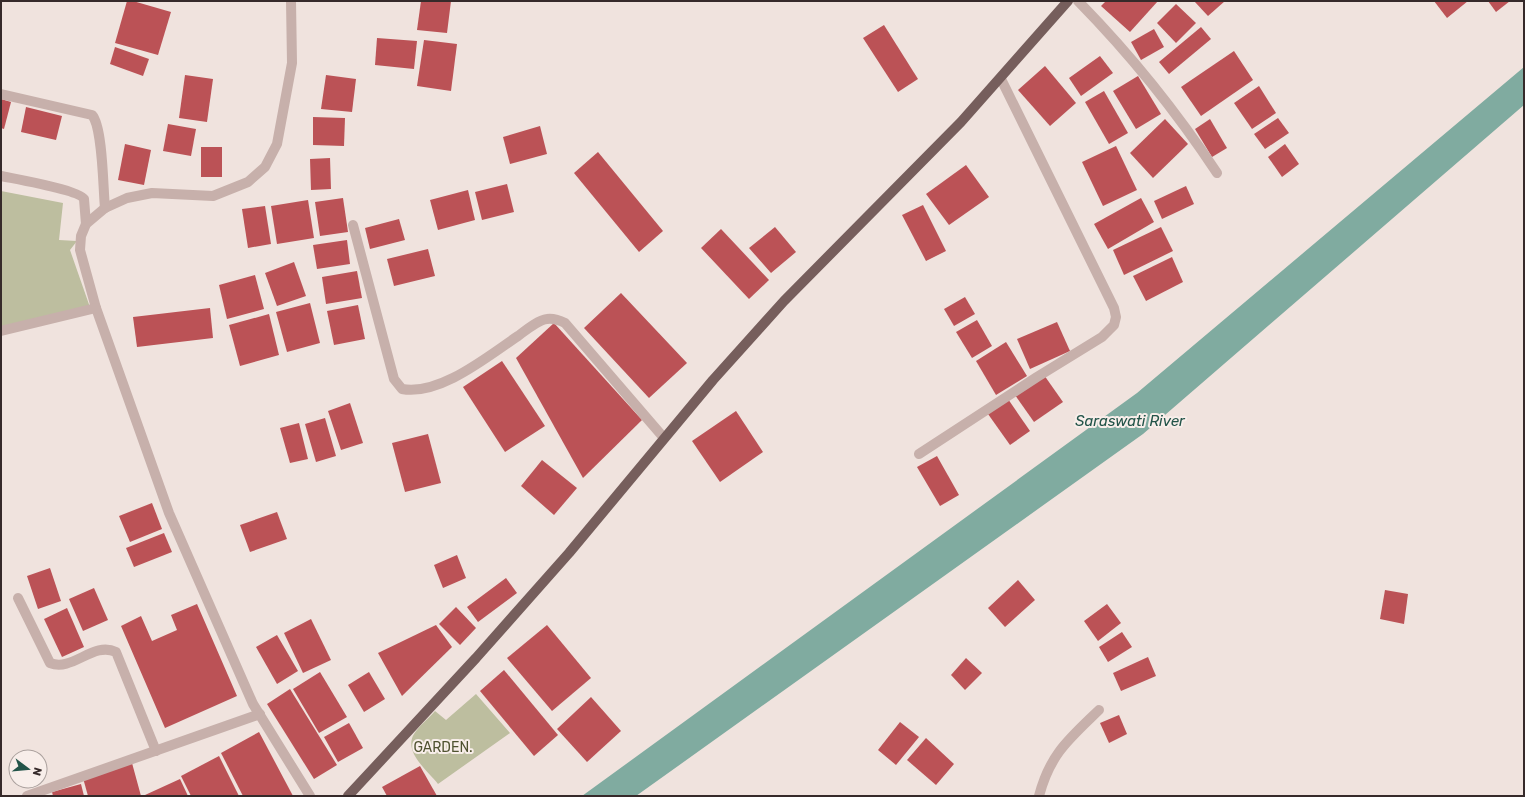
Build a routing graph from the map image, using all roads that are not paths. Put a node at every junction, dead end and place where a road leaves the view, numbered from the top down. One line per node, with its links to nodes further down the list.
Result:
1 (291, 1): 8 (street)
2 (1068, 1): 4 (main road)
3 (1078, 1): 6 (street)
4 (1001, 79): 13 (main road); 14 (street)
5 (1, 94): 8 (street)
6 (1217, 173)
7 (1, 176): 9 (street)
8 (105, 208): 9 (street)
9 (86, 224): 11 (street)
10 (353, 225): 13 (street)
11 (96, 308): 12 (street); 17 (street)
12 (1, 331)
13 (664, 438): 21 (main road)
14 (919, 454)
15 (18, 598): 18 (street)
16 (1099, 710): 22 (street)
17 (260, 714): 18 (street); 20 (street)
18 (156, 751): 19 (street)
19 (27, 796)
20 (310, 796)
21 (348, 796)
22 (1039, 796)

